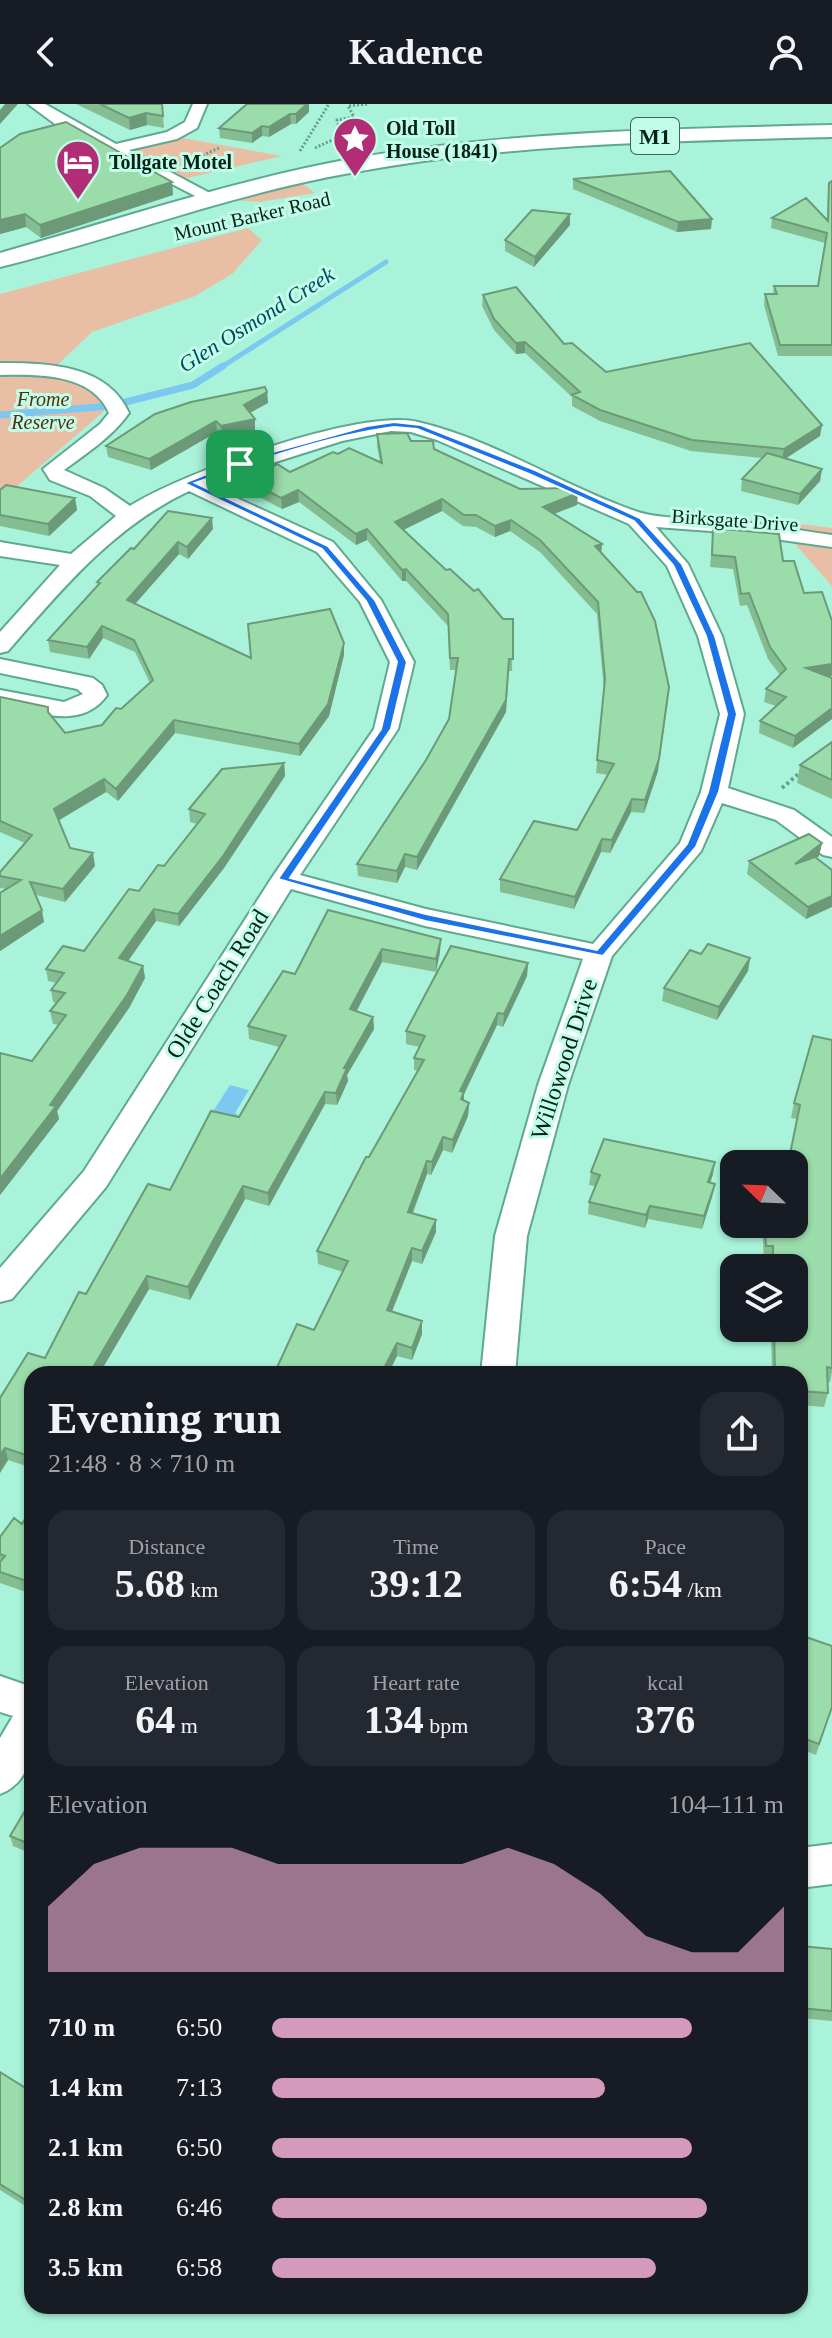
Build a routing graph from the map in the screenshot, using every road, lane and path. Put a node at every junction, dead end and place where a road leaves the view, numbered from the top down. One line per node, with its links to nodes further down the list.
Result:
1 (35, 104): 5 (street)
2 (200, 104): 9 (street)
3 (329, 104): 12 (path)
4 (367, 104): 11 (path)
5 (60, 121): 6 (street); 9 (street)
6 (38, 125)
7 (832, 131): 13 (highway, M1)
8 (832, 142): 13 (highway, M1)
9 (117, 148): 15 (street)
10 (219, 148): 14 (path)
11 (311, 150)
12 (299, 152)
13 (351, 166): 15 (highway, Mount Barker Road / M1)
14 (226, 169)
15 (211, 198): 16 (highway); 17 (highway, Mount Barker Road / M1); 18 (highway, Mount Barker Road)
16 (294, 201)
17 (0, 260)
18 (0, 278)
19 (0, 369): 21 (street)
20 (188, 483): 21 (street, Birksgate Drive); 22 (street, Birksgate Drive); 34 (street, Olde Coach Road)
21 (129, 516): 26 (street, Birksgate Drive)
22 (637, 519): 23 (street, Birksgate Drive); 24 (street, Birksgate Drive); 31 (street, Willowood Drive)
23 (832, 528)
24 (832, 541)
25 (0, 549): 26 (street)
26 (75, 561): 27 (street, Birksgate Drive)
27 (0, 646)
28 (0, 666): 29 (street)
29 (0, 697)
30 (808, 766): 32 (path)
31 (714, 792): 32 (street); 35 (street, Willowood Drive)
32 (760, 807): 33 (street)
33 (832, 849)
34 (284, 879): 35 (street); 36 (street, Olde Coach Road)
35 (599, 954): 37 (street, Willowood Drive)
36 (0, 1290)
37 (499, 1366)
38 (0, 1694): 39 (street)
39 (24, 1702)
40 (24, 1734): 41 (street)
41 (0, 1775)
42 (832, 1864): 43 (street)
43 (808, 1867)

